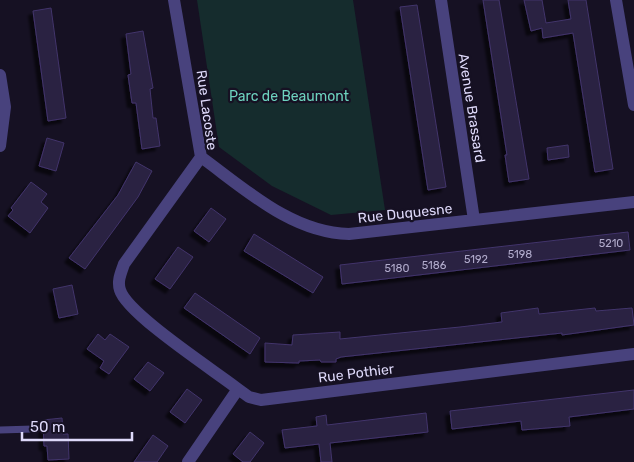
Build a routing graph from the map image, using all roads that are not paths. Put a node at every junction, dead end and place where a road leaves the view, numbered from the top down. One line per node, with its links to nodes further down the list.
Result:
1 (174, 0): 7 (street, Rue Lacoste)
2 (441, 0): 9 (street, Avenue Brassard)
3 (616, 0): 5 (street)
4 (0, 75): 6 (street)
5 (634, 105)
6 (0, 146)
7 (201, 157): 9 (street, Rue Duquesne); 10 (street, Rue Lacoste)
8 (634, 202): 9 (street, Rue Duquesne)
9 (474, 220)
10 (120, 291): 12 (street, Rue Pothier)
11 (634, 354): 12 (street, Rue Pothier)
12 (238, 389): 15 (street)
13 (33, 429): 14 (lane)
14 (0, 430)
15 (188, 462)

